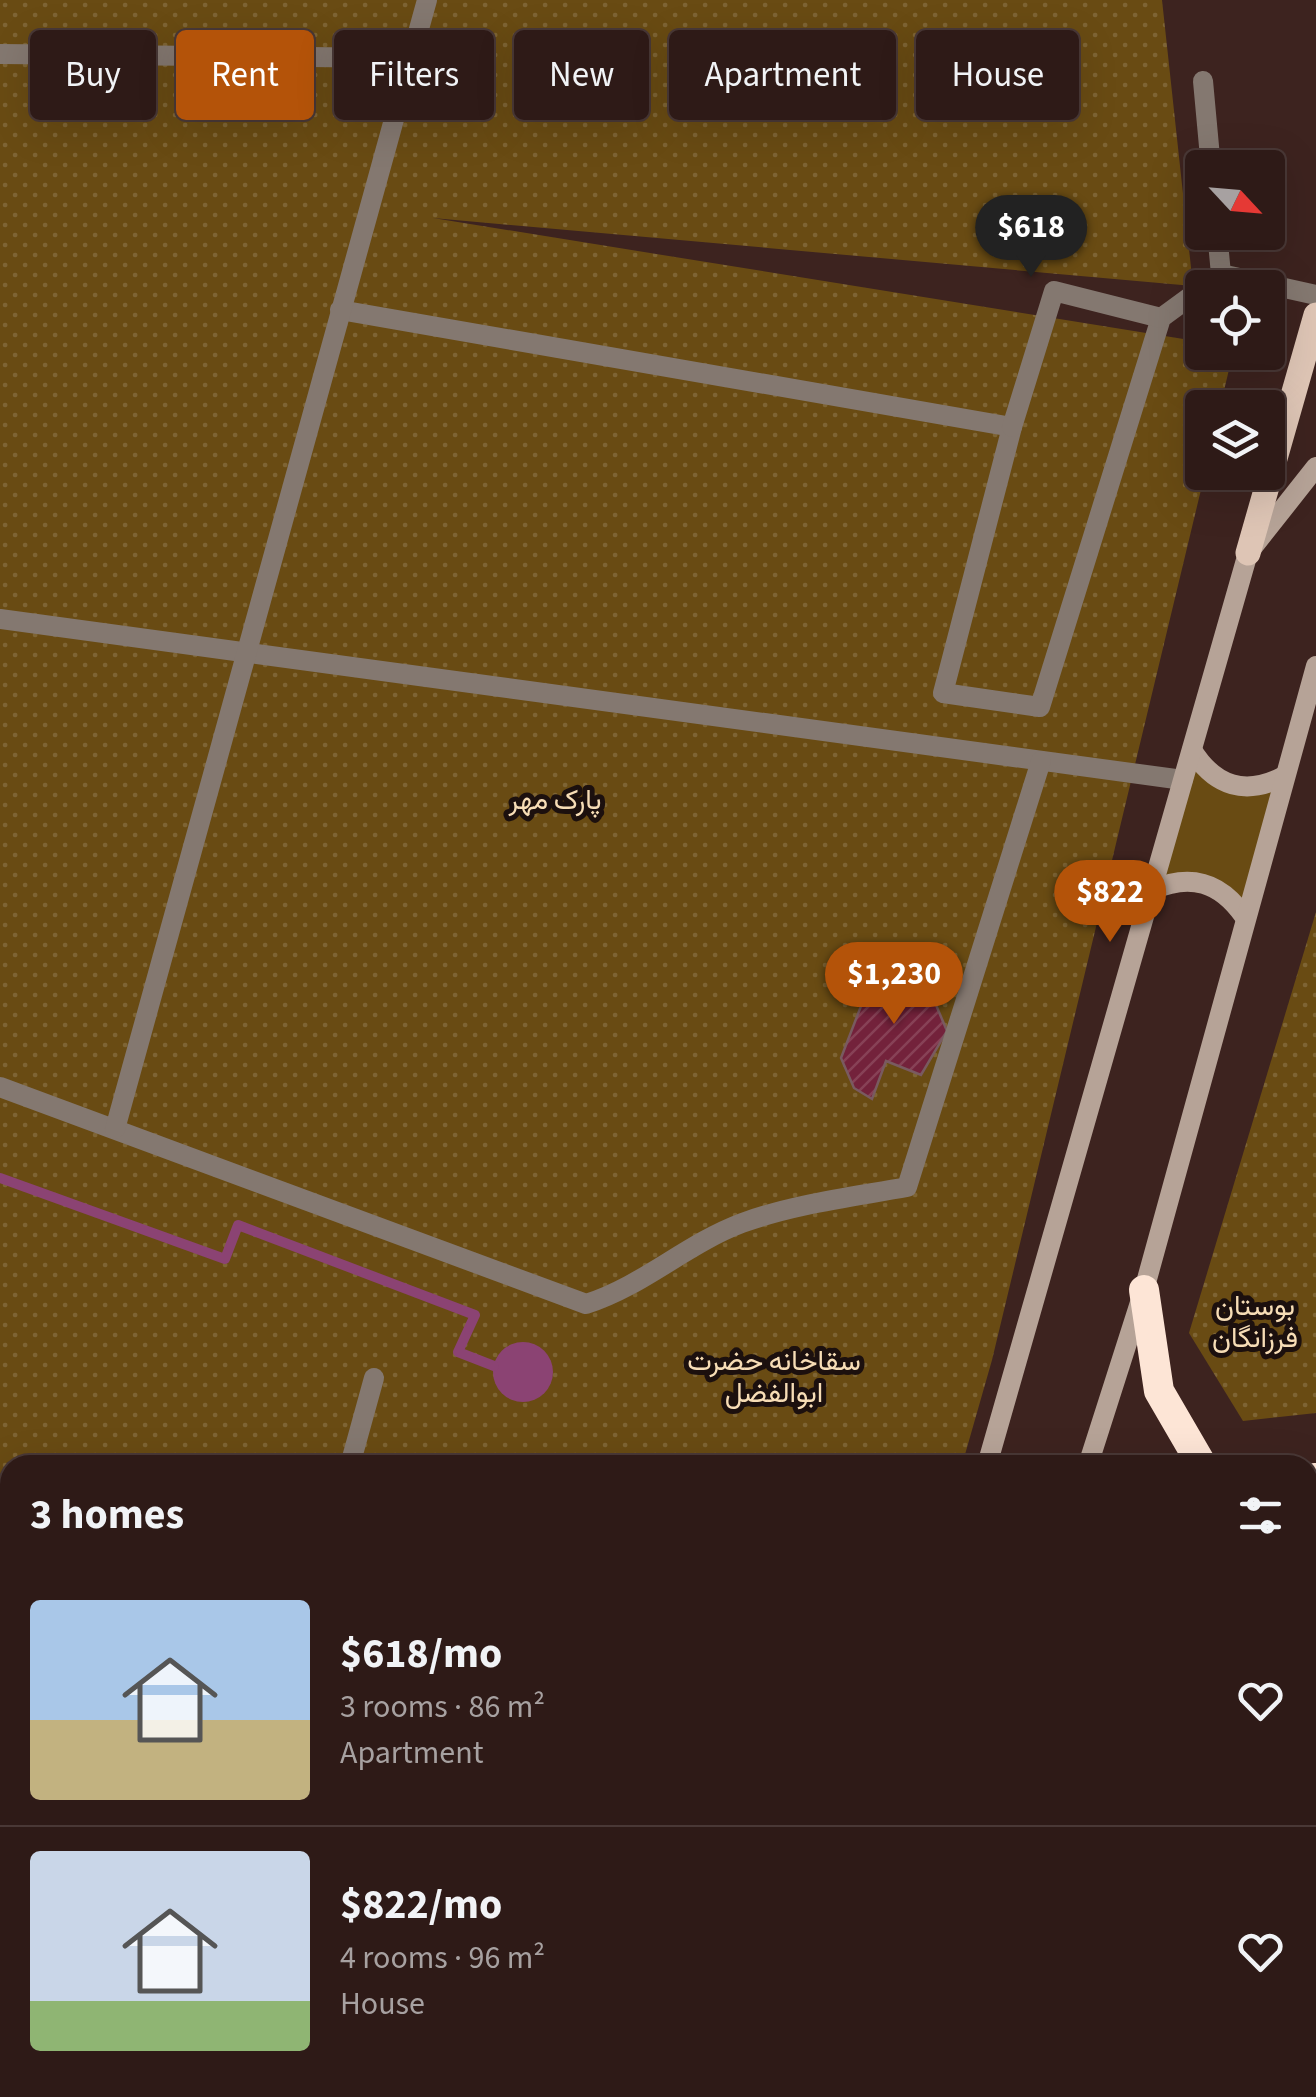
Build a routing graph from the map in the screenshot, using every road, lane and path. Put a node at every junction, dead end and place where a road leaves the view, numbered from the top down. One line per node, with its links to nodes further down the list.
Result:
1 (426, 0): 2 (street)
2 (418, 30)
3 (0, 54): 4 (street)
4 (334, 57)
5 (1203, 81): 7 (street)
6 (393, 120): 11 (street)
7 (1209, 150)
8 (1285, 288): 9 (street)
9 (1316, 295)
10 (1185, 301): 13 (street)
11 (340, 310): 14 (street); 18 (street)
12 (1316, 315): 16 (main road)
13 (1161, 318): 14 (street); 14 (street)
14 (1012, 426)
15 (1316, 466): 16 (street)
16 (1248, 553): 20 (street)
17 (0, 619): 18 (street)
18 (244, 652): 21 (street); 27 (street)
19 (1316, 666): 22 (street)
20 (1192, 750): 22 (street); 23 (street)
21 (1040, 761): 23 (street); 27 (street)
22 (1284, 776): 25 (street)
23 (1183, 780): 24 (street)
24 (1152, 890): 25 (street); 31 (street)
25 (1244, 916): 28 (street)
26 (0, 1087): 27 (street)
27 (115, 1129)
28 (1144, 1290): 32 (street); 33 (highway)
29 (374, 1378): 30 (street)
30 (353, 1455)
31 (989, 1455)
32 (1091, 1455)
33 (1196, 1455)

